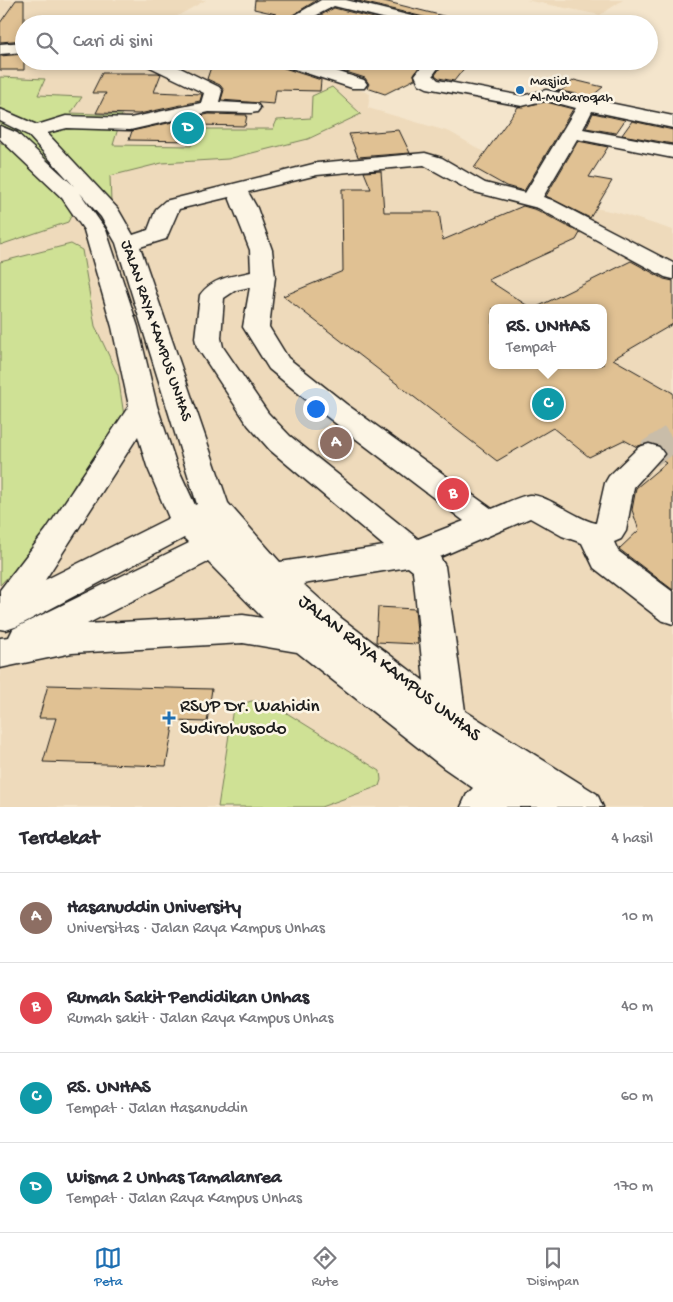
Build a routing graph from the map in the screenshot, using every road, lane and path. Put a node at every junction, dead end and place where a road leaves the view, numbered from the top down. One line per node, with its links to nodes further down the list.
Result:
1 (330, 0): 2 (street); 3 (street)
2 (304, 15)
3 (391, 15)
4 (15, 48): 5 (street)
5 (0, 50)
6 (170, 70): 12 (street)
7 (315, 70): 9 (street)
8 (429, 70): 11 (street)
9 (358, 84)
10 (68, 103): 15 (street)
11 (587, 105): 16 (street); 19 (street)
12 (209, 107): 13 (street); 15 (street)
13 (251, 108)
14 (0, 114): 17 (street, JALAN RAYA KAMPUS UNHAS)
15 (66, 122): 17 (street)
16 (673, 122)
17 (35, 131): 23 (street, JALAN RAYA KAMPUS UNHAS)
18 (0, 132): 24 (street, JALAN RAYA KAMPUS UNHAS)
19 (571, 132): 20 (street); 22 (street)
20 (673, 152)
21 (235, 188): 23 (street); 25 (street); 26 (street)
22 (535, 194)
23 (126, 242): 24 (street); 30 (street, JALAN RAYA KAMPUS UNHAS)
24 (100, 246): 27 (street, JALAN RAYA KAMPUS UNHAS)
25 (673, 272)
26 (263, 277): 31 (street); 34 (street)
27 (143, 406): 30 (street, JALAN RAYA KAMPUS UNHAS); 37 (street)
28 (649, 454): 32 (street)
29 (544, 513): 31 (street); 32 (street); 34 (street)
30 (200, 515): 33 (street, JALAN RAYA KAMPUS UNHAS); 37 (street)
31 (489, 523): 34 (street)
32 (595, 535): 36 (street)
33 (224, 540): 35 (street, JALAN RAYA KAMPUS UNHAS); 38 (street, JALAN RAYA KAMPUS UNHAS); 39 (street)
34 (422, 560): 35 (street); 40 (street)
35 (273, 576): 40 (street, JALAN RAYA KAMPUS UNHAS)
36 (673, 610)
37 (0, 617)
38 (306, 639): 39 (street); 41 (street, JALAN RAYA KAMPUS UNHAS)
39 (0, 652)
40 (447, 720): 41 (street, JALAN RAYA KAMPUS UNHAS)
41 (489, 779): 42 (street, JALAN RAYA KAMPUS UNHAS); 43 (street, JALAN RAYA KAMPUS UNHAS)
42 (536, 807)
43 (582, 807)

